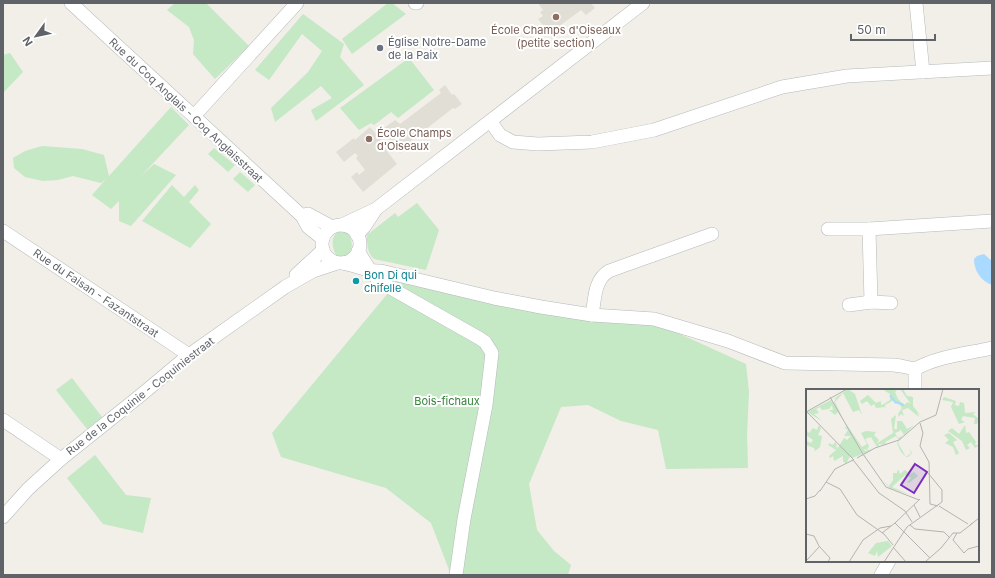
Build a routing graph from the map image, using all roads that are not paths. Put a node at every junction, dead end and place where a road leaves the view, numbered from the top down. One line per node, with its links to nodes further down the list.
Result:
1 (71, 3): 7 (street, Rue du Coq Anglais - Coq Anglaisstraat)
2 (297, 3): 7 (street)
3 (643, 3): 8 (street, Rue de la Coquinie - Coquiniestraat)
4 (916, 3): 6 (street)
5 (992, 68): 6 (street)
6 (923, 72): 8 (street)
7 (194, 116): 10 (street, Rue du Coq Anglais - Coq Anglaisstraat)
8 (494, 126): 9 (street, Rue de la Coquinie - Coquiniestraat)
9 (376, 210): 12 (street, Rue de la Coquinie - Coquiniestraat); 17 (street, Rue de la Coquinie - Coquiniestraat)
10 (302, 216): 12 (street, Rue du Coq Anglais - Coq Anglaisstraat); 18 (street, Rue du Coq Anglais - Coq Anglaisstraat)
11 (992, 221): 14 (street)
12 (337, 226): 17 (street); 18 (street, Rue de la Coquinie - Coquiniestraat)
13 (828, 228): 14 (street)
14 (869, 229): 23 (street)
15 (3, 231): 28 (street, Rue du Faisan - Fazantstraat)
16 (712, 234): 26 (street)
17 (357, 235): 19 (street)
18 (323, 244): 20 (street); 22 (street, Rue de la Coquinie - Coquiniestraat)
19 (358, 251): 20 (street, Rue de la Coquinie - Coquiniestraat); 21 (street)
20 (340, 263): 21 (street); 22 (street, Rue de la Coquinie - Coquiniestraat)
21 (371, 272): 26 (street); 35 (street)
22 (285, 287): 28 (street, Rue de la Coquinie - Coquiniestraat)
23 (871, 302): 24 (street); 25 (street)
24 (891, 303)
25 (849, 305)
26 (592, 315): 29 (street)
27 (992, 348): 29 (street)
28 (189, 355): 32 (street, Rue de la Coquinie - Coquiniestraat)
29 (915, 370): 30 (street)
30 (915, 389)
31 (3, 420): 32 (street)
32 (61, 459): 33 (street, Rue de la Coquinie - Coquiniestraat)
33 (3, 516)
34 (888, 562): 36 (street)
35 (456, 575)
36 (881, 575)

